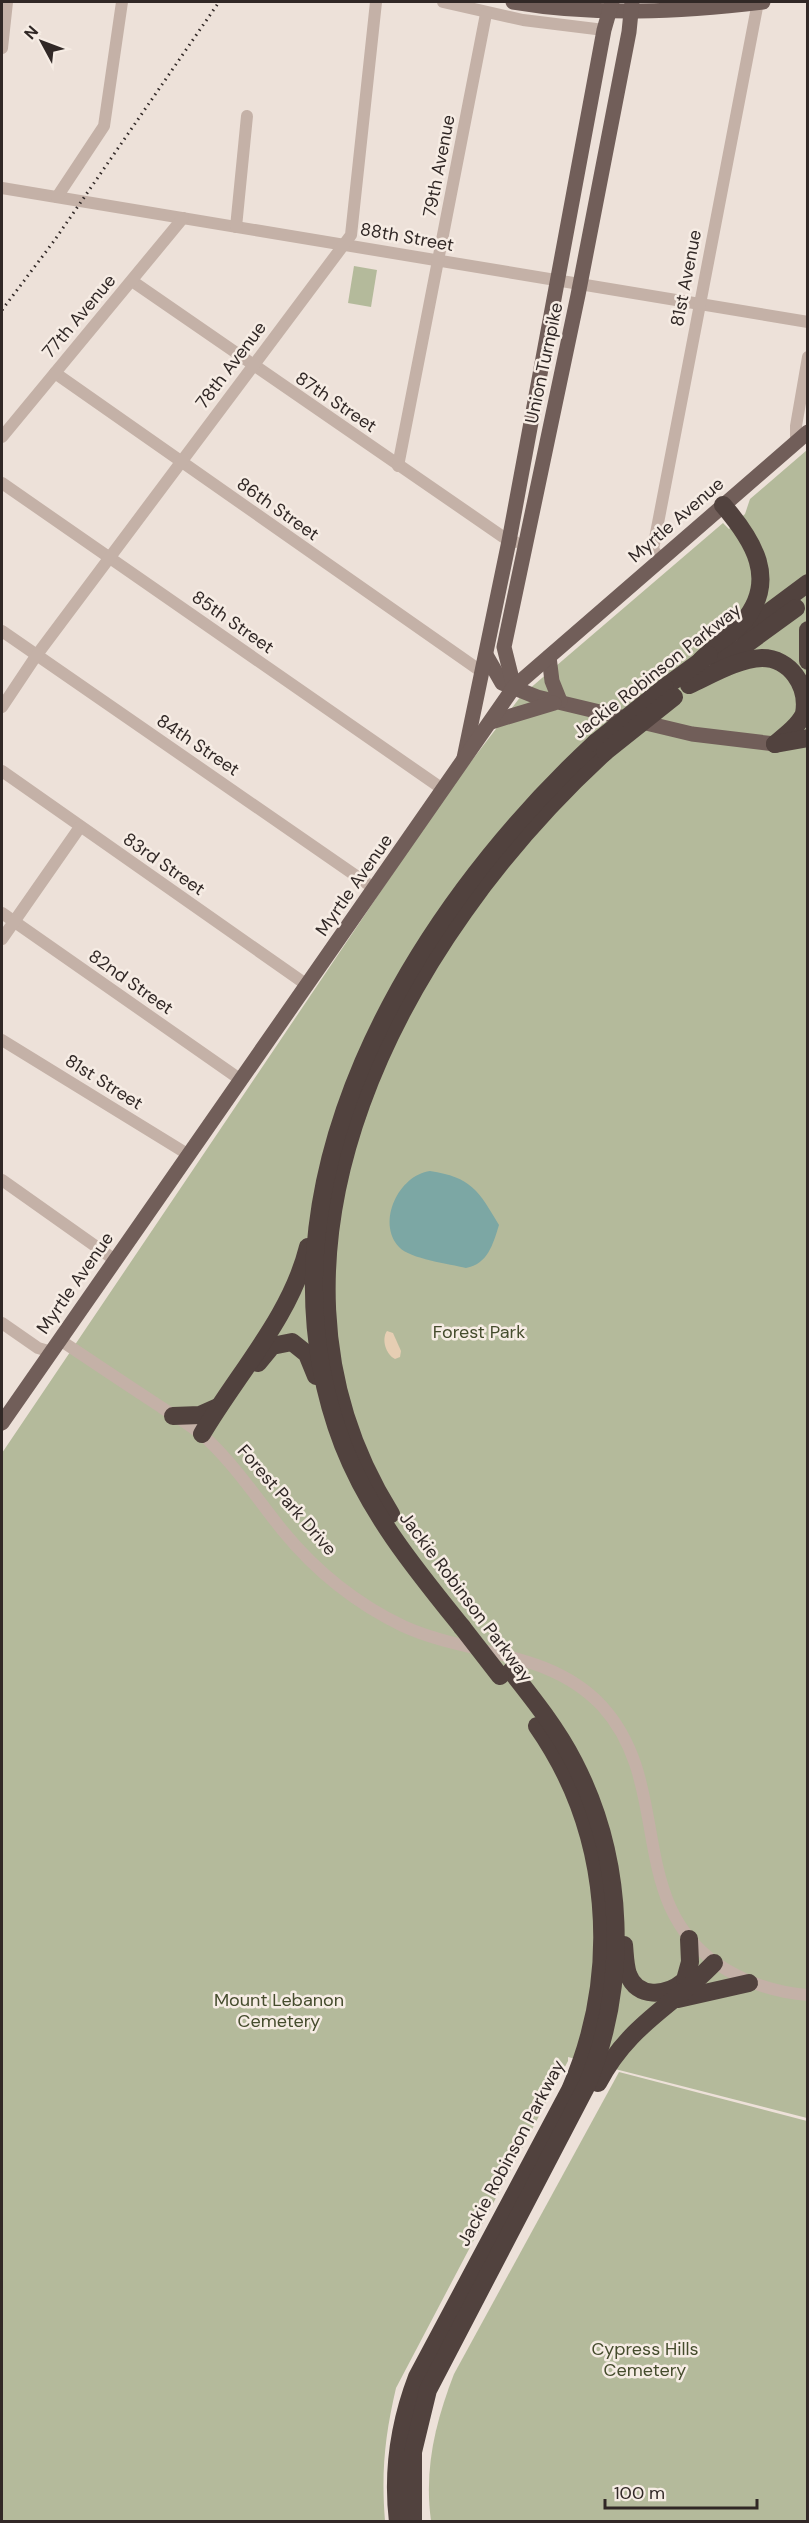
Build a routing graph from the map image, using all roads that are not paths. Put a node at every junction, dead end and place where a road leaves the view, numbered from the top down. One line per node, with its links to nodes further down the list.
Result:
1 (7, 2): 12 (street)
2 (122, 2): 15 (street)
3 (376, 2): 18 (street, 78th Avenue)
4 (443, 2): 10 (street)
5 (513, 2): 8 (main road)
6 (758, 2): 7 (main road); 9 (main road); 23 (street, 81st Avenue)
7 (763, 2)
8 (611, 7): 9 (main road); 11 (main road, Union Turnpike)
9 (631, 7): 22 (main road, Union Turnpike)
10 (486, 14): 11 (street); 19 (street, 79th Avenue)
11 (604, 30): 20 (main road, Union Turnpike)
12 (2, 48)
13 (247, 116): 17 (street)
14 (2, 188): 15 (street, 88th Street)
15 (57, 197): 16 (street, 88th Street)
16 (183, 218): 17 (street, 88th Street); 21 (street, 77th Avenue)
17 (236, 227): 18 (street, 88th Street)
18 (344, 245): 19 (street, 88th Street); 26 (street, 78th Avenue)
19 (439, 261): 20 (street, 88th Street); 31 (street, 79th Avenue)
20 (557, 280): 22 (street, 88th Street); 34 (main road, Union Turnpike)
21 (132, 281): 26 (street, 87th Street); 27 (street, 77th Avenue)
22 (579, 284): 23 (street, 88th Street); 34 (main road, Union Turnpike)
23 (699, 304): 24 (street, 88th Street); 36 (street, 81st Avenue)
24 (807, 322)
25 (807, 357): 29 (street)
26 (252, 367): 30 (street, 78th Avenue); 31 (street, 87th Street)
27 (55, 373): 28 (street, 77th Avenue); 30 (street, 86th Street)
28 (2, 437)
29 (802, 437): 33 (main road, Myrtle Avenue)
30 (182, 464): 35 (street, 78th Avenue); 46 (street, 86th Street)
31 (398, 466): 34 (street, 87th Street)
32 (2, 483): 35 (street, 85th Street)
33 (723, 505): 36 (main road, Myrtle Avenue); 44 (highway)
34 (517, 543): 41 (main road, Union Turnpike); 48 (main road, Union Turnpike)
35 (111, 559): 42 (street, 78th Avenue); 58 (street, 85th Street)
36 (660, 560): 43 (main road, Myrtle Avenue)
37 (807, 583): 44 (highway, Jackie Robinson Parkway)
38 (807, 599): 47 (highway, Jackie Robinson Parkway)
39 (807, 630): 45 (highway)
40 (2, 631): 42 (street, 84th Street)
41 (486, 655): 46 (main road, Union Turnpike); 48 (main road)
42 (36, 656): 51 (street, 78th Avenue); 60 (street, 84th Street)
43 (549, 657): 48 (main road, Myrtle Avenue); 50 (main road)
44 (701, 660): 49 (highway, Jackie Robinson Parkway)
45 (807, 661)
46 (482, 672): 56 (main road, Union Turnpike)
47 (689, 685): 49 (highway, Jackie Robinson Parkway); 54 (highway)
48 (514, 687): 50 (main road); 52 (main road, Myrtle Avenue)
49 (669, 692): 55 (highway, Jackie Robinson Parkway, bridge)
50 (560, 701): 52 (main road); 54 (main road)
51 (2, 707)
52 (491, 722): 56 (main road, Myrtle Avenue)
53 (807, 738): 54 (highway)
54 (775, 744)
55 (600, 748): 69 (highway, Jackie Robinson Parkway); 78 (highway, Jackie Robinson Parkway)
56 (463, 763): 58 (main road, Myrtle Avenue)
57 (2, 771): 59 (street, 83rd Street)
58 (444, 790): 60 (main road, Myrtle Avenue)
59 (80, 827): 62 (street); 64 (street, 83rd Street)
60 (375, 889): 64 (main road, Myrtle Avenue)
61 (2, 913): 62 (street, 82nd Street)
62 (14, 921): 63 (street); 66 (street, 82nd Street)
63 (2, 939)
64 (307, 985): 66 (main road, Myrtle Avenue)
65 (2, 1040): 67 (street, 81st Street)
66 (241, 1080): 67 (main road, Myrtle Avenue)
67 (189, 1155): 70 (main road, Myrtle Avenue)
68 (2, 1180): 70 (street)
69 (320, 1205): 73 (highway); 77 (highway, Jackie Robinson Parkway)
70 (116, 1260): 72 (main road, Myrtle Avenue)
71 (2, 1323): 72 (street, Forest Park Drive)
72 (56, 1346): 74 (street, Forest Park Drive); 75 (main road, Myrtle Avenue)
73 (218, 1407): 74 (highway); 76 (highway)
74 (173, 1416): 76 (street, Forest Park Drive)
75 (2, 1423)
76 (205, 1437): 77 (highway); 81 (street, Forest Park Drive)
77 (343, 1445): 78 (highway, Jackie Robinson Parkway)
78 (470, 1627): 79 (highway, Jackie Robinson Parkway, bridge)
79 (506, 1674): 80 (highway, Jackie Robinson Parkway); 88 (highway, Jackie Robinson Parkway)
80 (614, 1904): 83 (highway); 87 (highway, Jackie Robinson Parkway)
81 (689, 1939): 82 (street, Forest Park Drive); 83 (highway)
82 (711, 1960): 83 (highway); 84 (street, Forest Park Drive); 86 (highway)
83 (685, 1980)
84 (749, 1983): 85 (street, Forest Park Drive); 86 (highway)
85 (807, 1995)
86 (674, 2000): 87 (highway)
87 (563, 2134): 89 (highway, Jackie Robinson Parkway)
88 (398, 2522)
89 (413, 2522)

